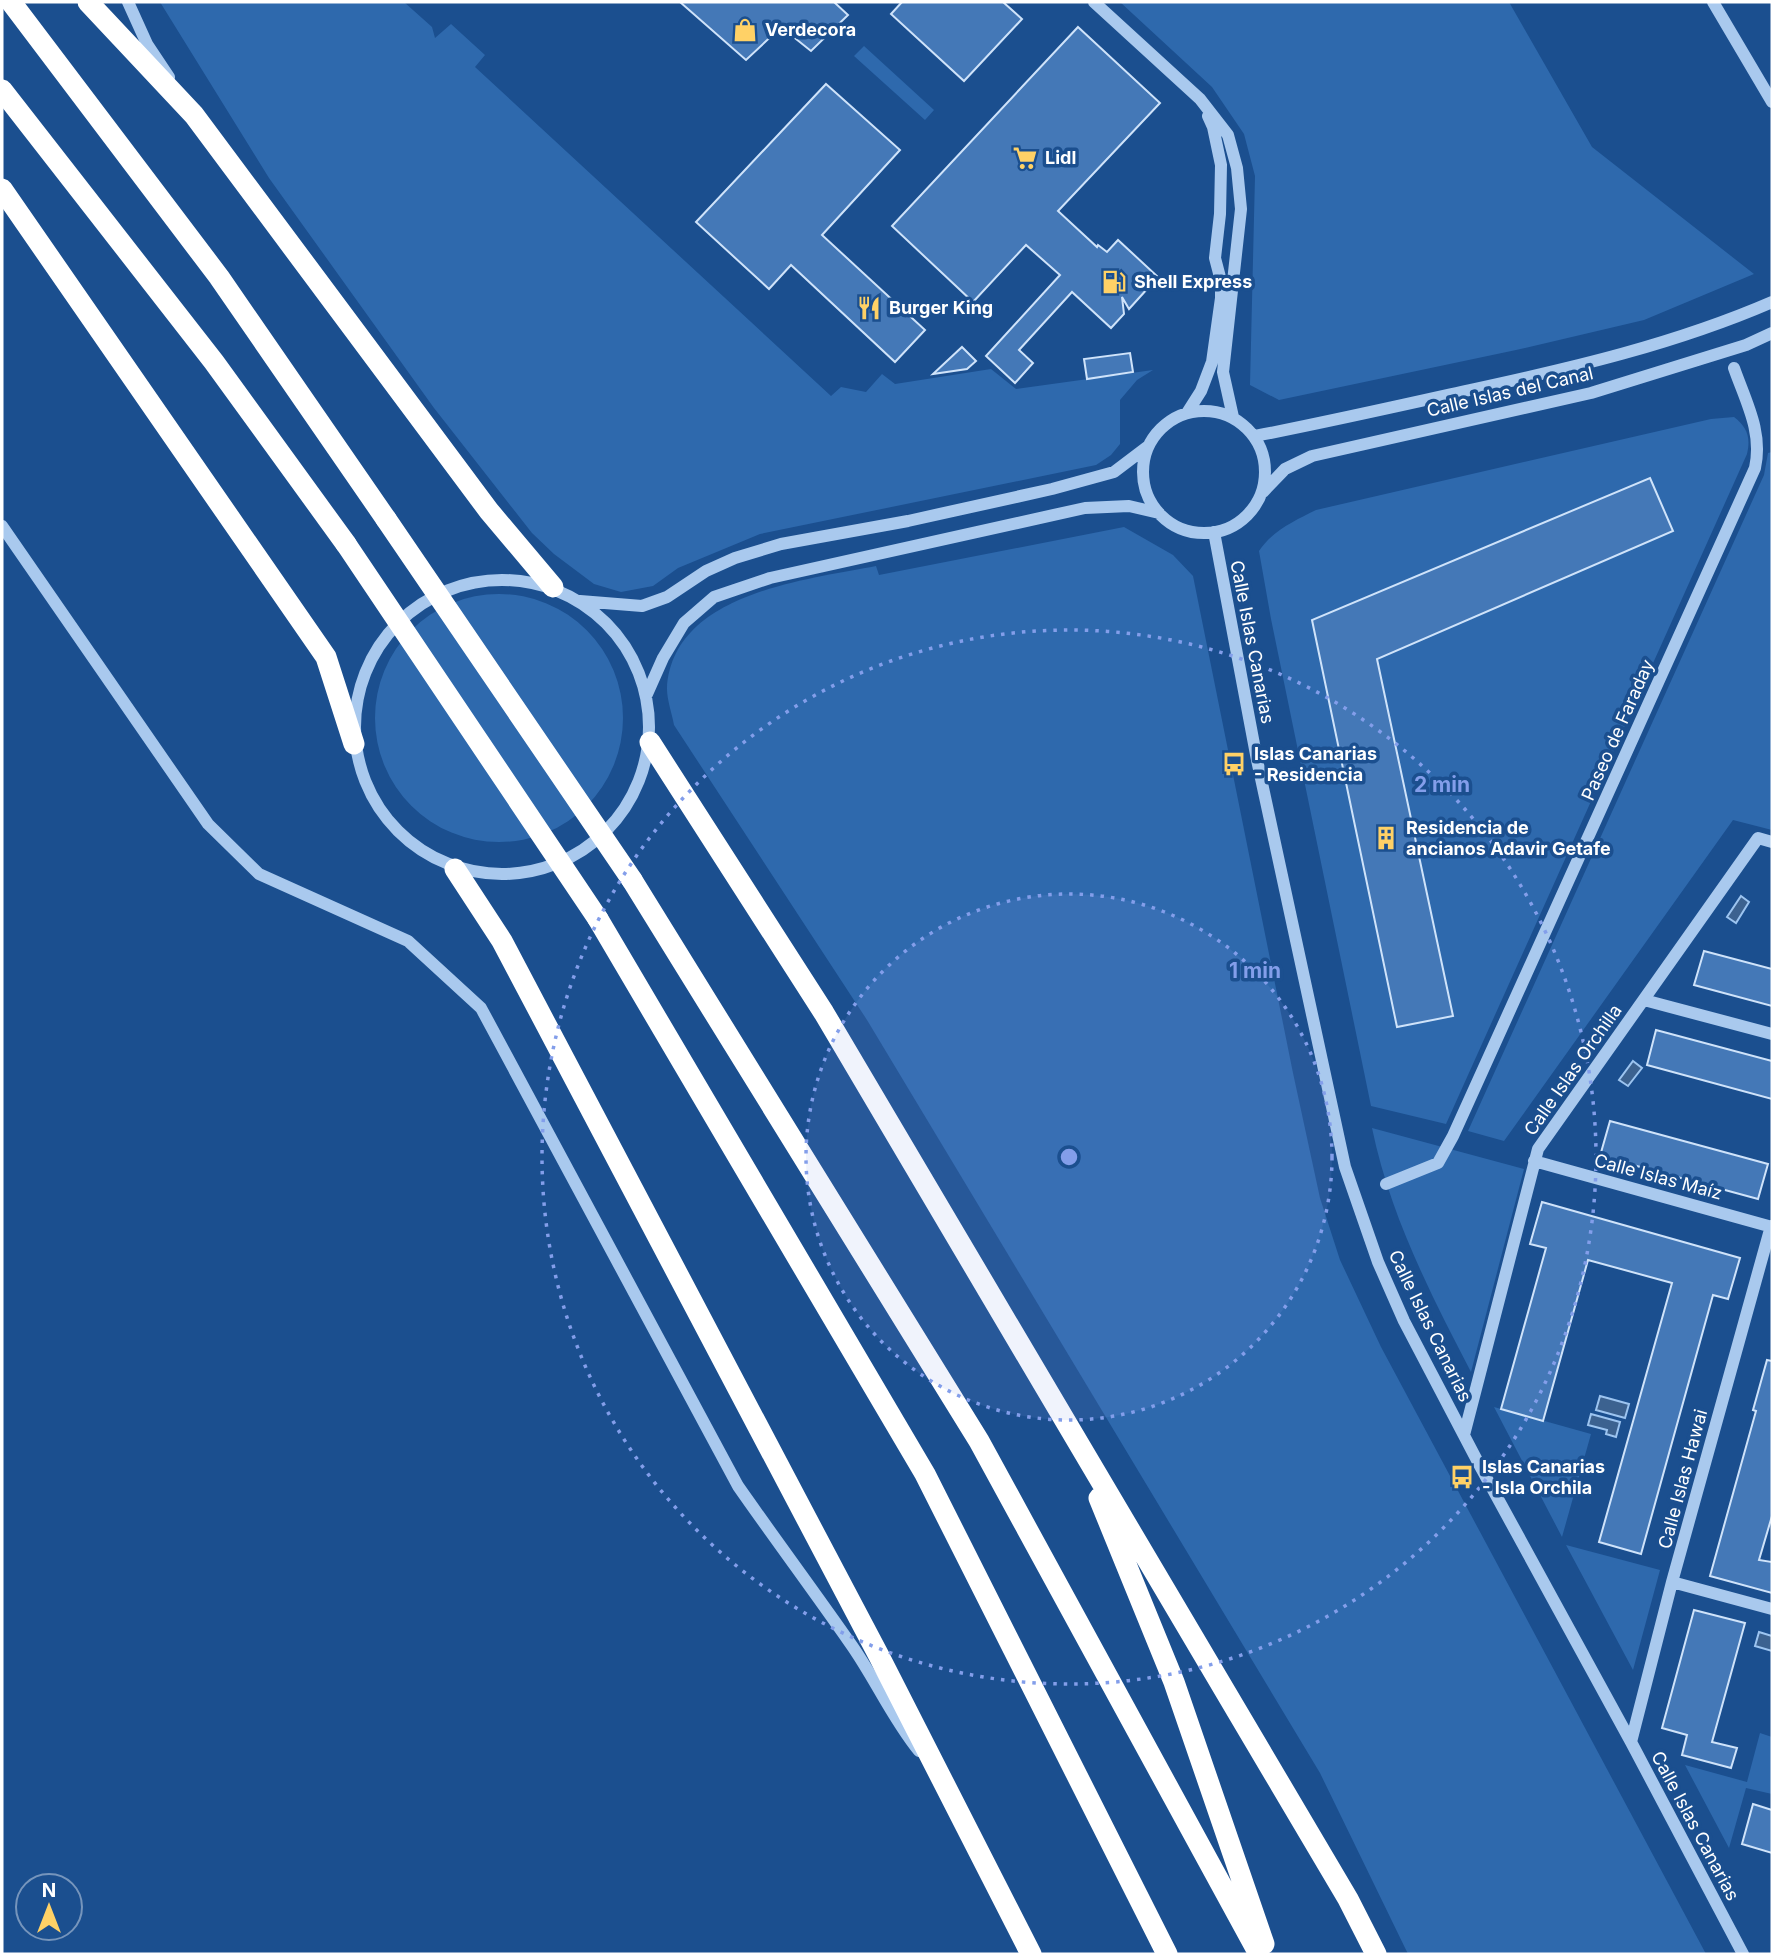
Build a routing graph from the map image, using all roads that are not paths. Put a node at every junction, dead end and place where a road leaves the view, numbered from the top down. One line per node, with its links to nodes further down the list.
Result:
1 (11, 2): 42 (highway, bridge)
2 (88, 2): 9 (highway)
3 (128, 2): 9 (street)
4 (1094, 2): 7 (street)
5 (1713, 2): 8 (street)
6 (2, 90): 41 (highway, bridge)
7 (1200, 99): 14 (street); 15 (street)
8 (1772, 102)
9 (194, 115): 22 (highway)
10 (2, 189): 26 (highway)
11 (1772, 302): 16 (street, Calle Islas del Canal)
12 (1772, 333): 18 (street, Calle Islas del Canal)
13 (1734, 368): 32 (street, Paseo de Faraday)
14 (1187, 412): 15 (street); 17 (street)
15 (1234, 416): 16 (street)
16 (1255, 436): 18 (street)
17 (1147, 447): 19 (street); 23 (street)
18 (1263, 492): 21 (street)
19 (1159, 513): 21 (street); 24 (street)
20 (2, 526): 39 (street)
21 (1214, 532): 35 (street, Calle Islas Canarias)
22 (553, 587): 23 (street); 26 (street)
23 (578, 600): 24 (street)
24 (647, 694): 25 (street)
25 (650, 742): 28 (street); 34 (highway)
26 (354, 744): 28 (street)
27 (1772, 842): 29 (street, Calle Islas Orchilla)
28 (455, 869): 39 (highway)
29 (1644, 1000): 30 (street); 31 (street, Calle Islas Orchilla)
30 (1772, 1034)
31 (1534, 1161): 33 (street, Calle Islas Maíz); 35 (street, Calle Islas Orchilla)
32 (1386, 1184)
33 (1771, 1226): 36 (street, Calle Islas Hawai)
34 (1051, 1395): 43 (highway); 44 (highway)
35 (1464, 1435): 38 (street, Calle Islas Canarias)
36 (1672, 1582): 37 (street); 38 (street, Calle Islas Hawai)
37 (1772, 1609)
38 (1631, 1742): 45 (street, Calle Islas Canarias)
39 (942, 1780): 40 (highway)
40 (1031, 1954)
41 (1167, 1954)
42 (1259, 1954)
43 (1268, 1954)
44 (1376, 1954)
45 (1743, 1954)

